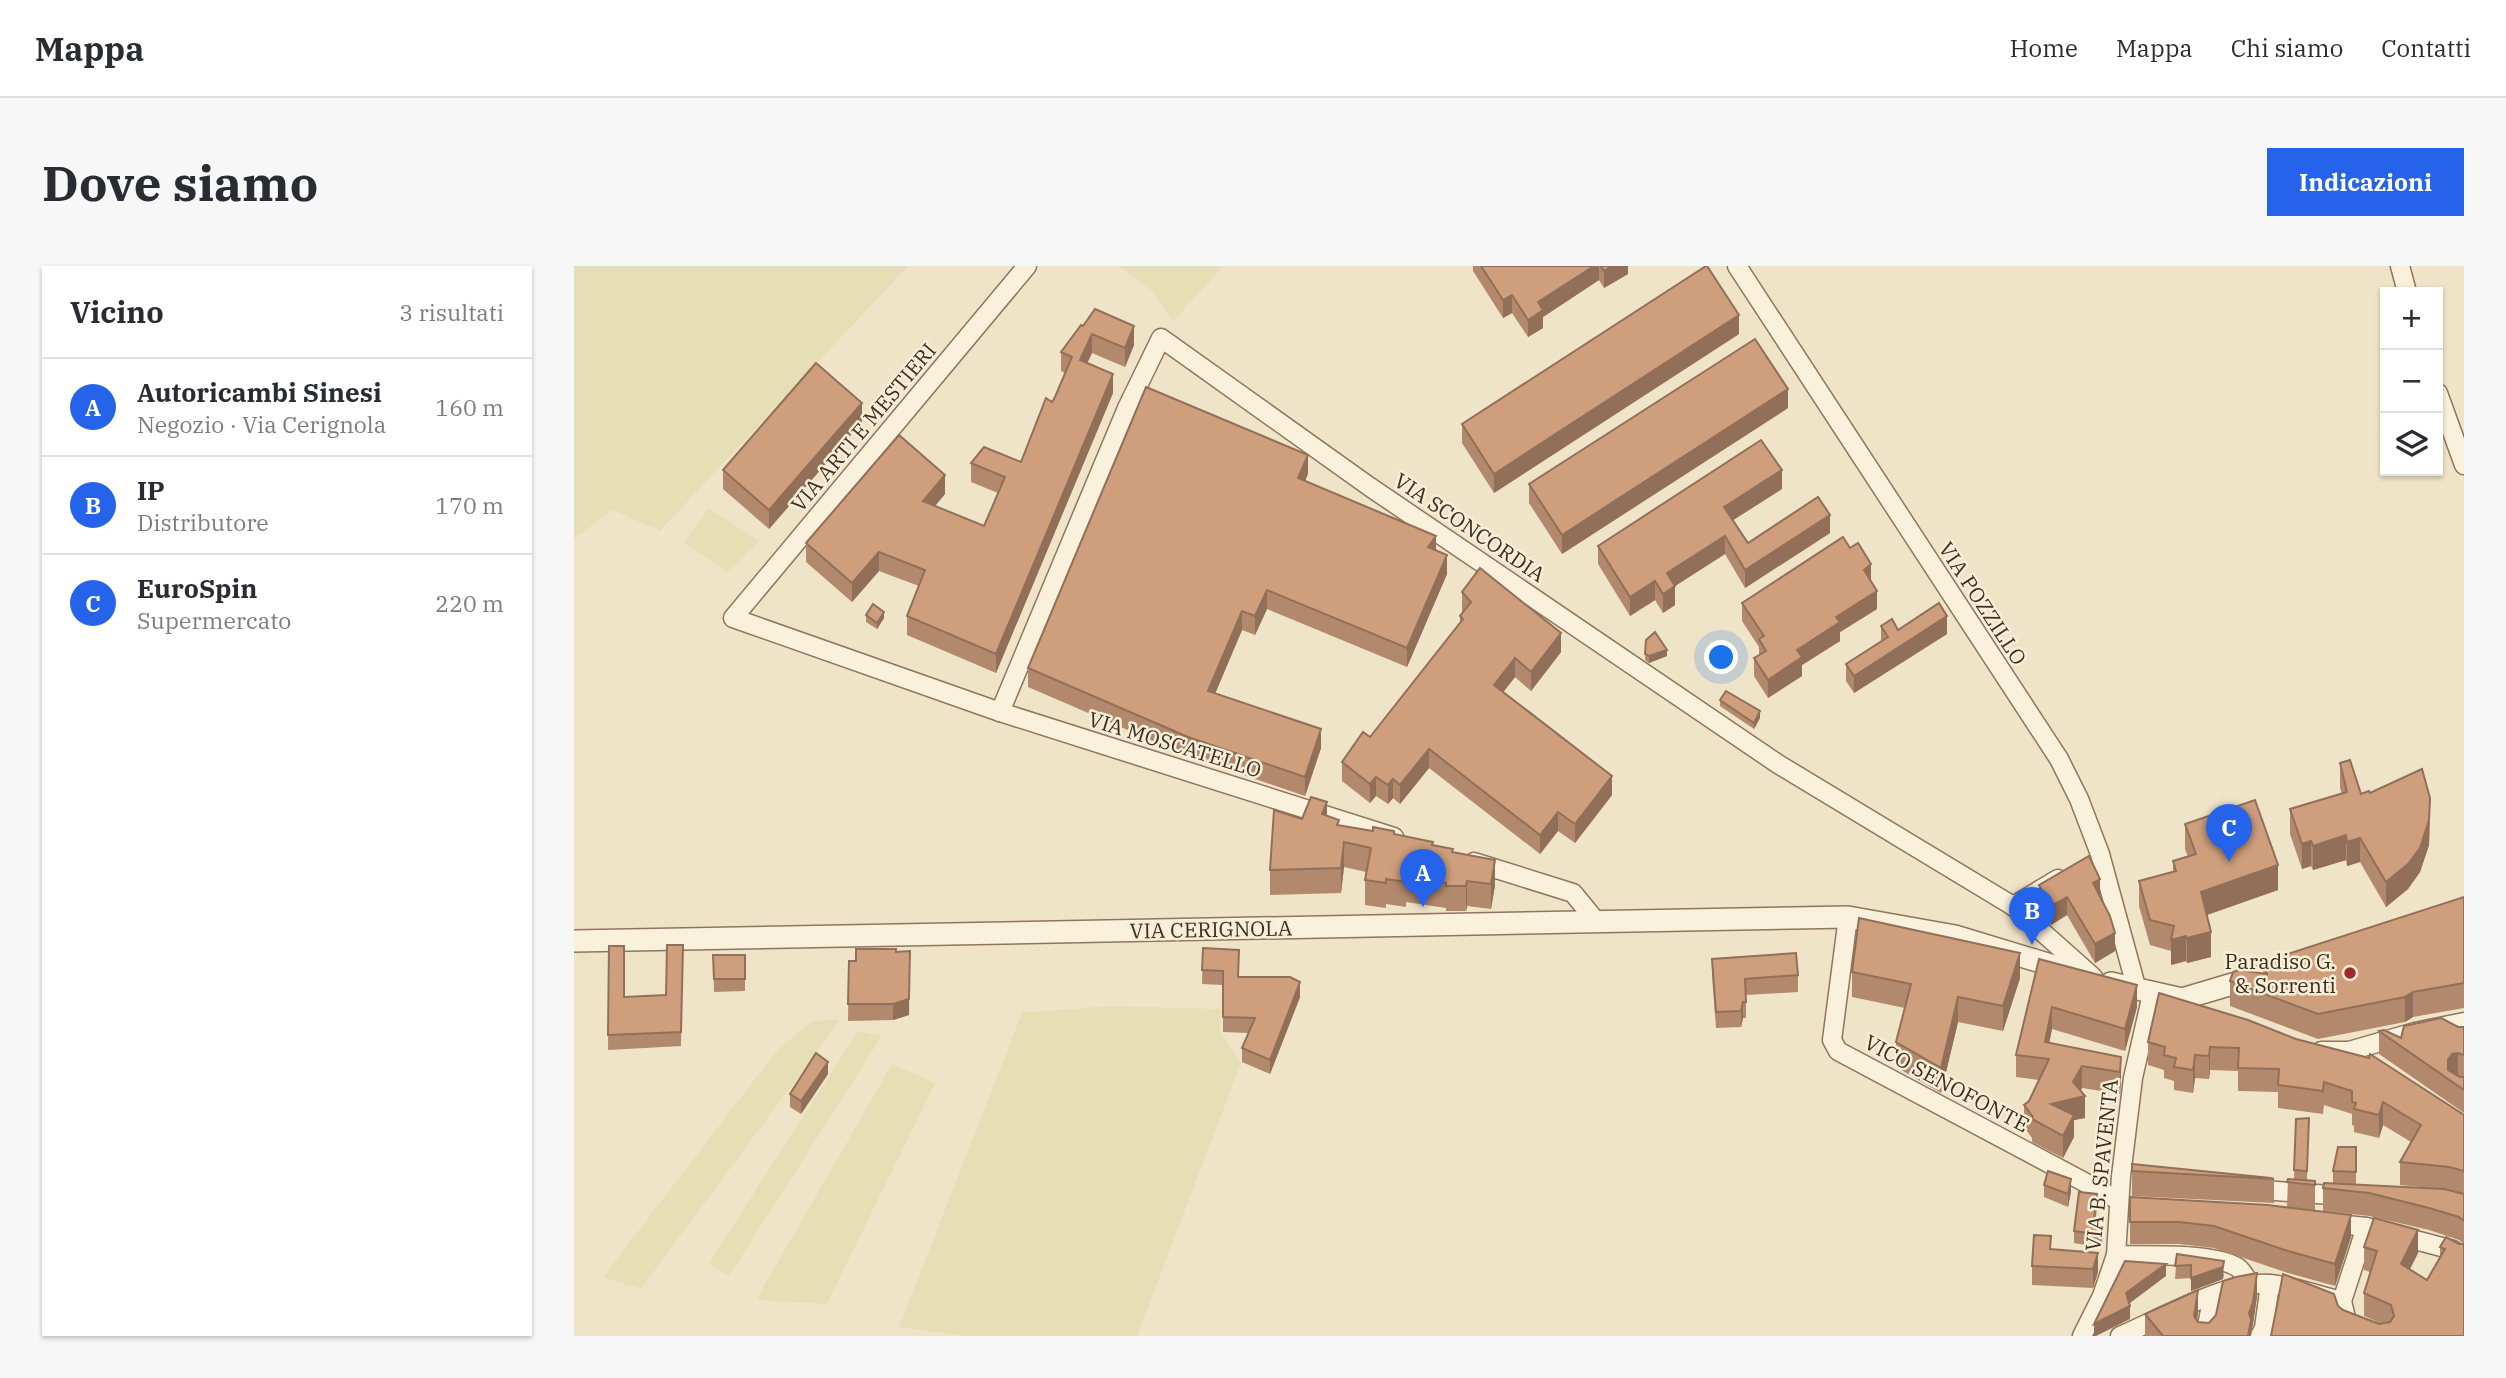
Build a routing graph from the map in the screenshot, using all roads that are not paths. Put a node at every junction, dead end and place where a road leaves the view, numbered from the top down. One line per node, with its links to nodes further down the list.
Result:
1 (1027, 266): 7 (street, VIA ARTI E MESTIERI)
2 (1737, 266): 11 (street, VIA POZZILLO)
3 (2400, 266): 4 (street)
4 (2406, 287)
5 (2443, 407): 6 (street)
6 (2464, 465)
7 (733, 618): 8 (street, VIA MOSCATELLO)
8 (1000, 712): 9 (street, VIA MOSCATELLO); 12 (street, VIA SCONCORDIA)
9 (1413, 843)
10 (1453, 855): 14 (street)
11 (2089, 860): 12 (street); 18 (street, VIA POZZILLO)
12 (2013, 906): 17 (street, VIA SCONCORDIA)
13 (1848, 917): 14 (street, VIA CERIGNOLA); 17 (street, VIA CERIGNOLA); 28 (street, VICO SENOFONTE)
14 (1596, 921): 15 (street, VIA CERIGNOLA)
15 (574, 941)
16 (2274, 970): 19 (street)
17 (2093, 978): 18 (street, VIA CERIGNOLA)
18 (2145, 992): 19 (street, VIA CERIGNOLA); 28 (street, VIA B. SPAVENTA)
19 (2182, 999): 20 (street)
20 (2206, 1009)
21 (2458, 1023): 22 (street); 24 (street)
22 (2464, 1040)
23 (2301, 1046): 24 (street)
24 (2349, 1051): 25 (street)
25 (2371, 1065)
26 (2231, 1188): 27 (street)
27 (2366, 1197)
28 (2123, 1205): 31 (street, VIA B. SPAVENTA)
29 (2311, 1221): 30 (street)
30 (2366, 1227): 32 (street); 36 (street)
31 (2116, 1255): 33 (street); 37 (street, VIA B. SPAVENTA)
32 (2464, 1257)
33 (2250, 1284): 34 (street); 35 (street)
34 (2270, 1284): 36 (street); 40 (street)
35 (2213, 1295): 38 (street); 39 (street)
36 (2342, 1301): 41 (street)
37 (2082, 1336)
38 (2120, 1336)
39 (2205, 1336)
40 (2260, 1336)
41 (2383, 1336)

